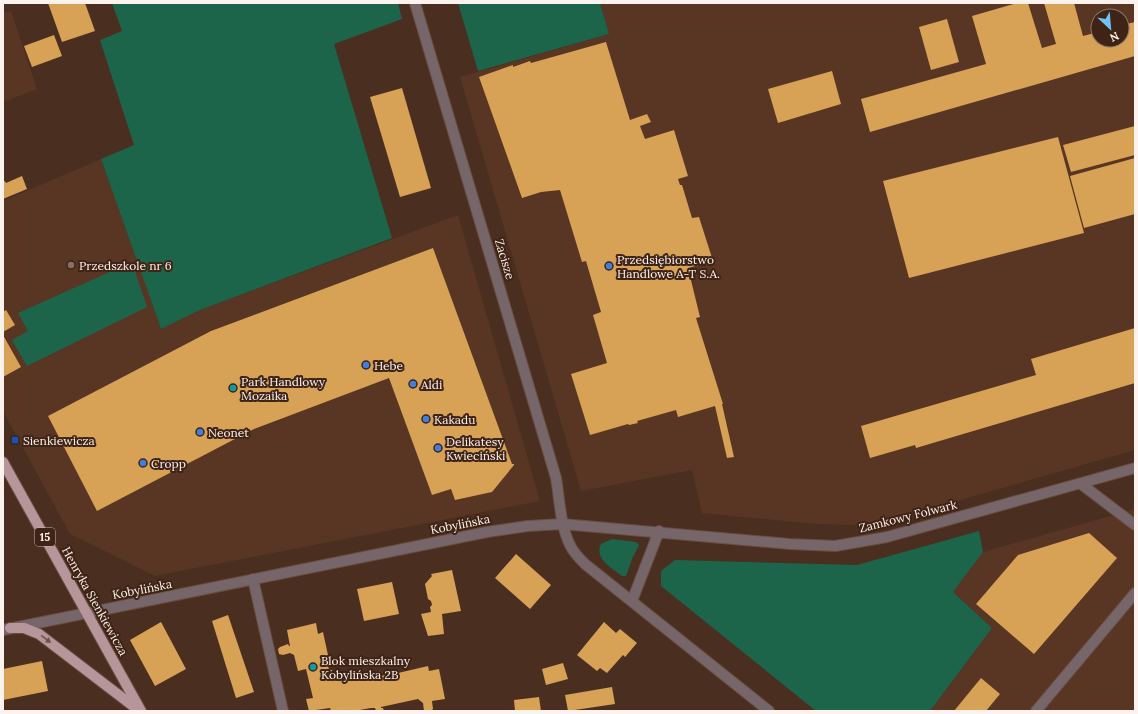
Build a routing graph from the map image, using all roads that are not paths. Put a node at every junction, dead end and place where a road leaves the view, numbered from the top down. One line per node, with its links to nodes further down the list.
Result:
1 (415, 3): 5 (street, Zacisze)
2 (3, 462): 11 (main road, Henryka Sienkiewicza / 15)
3 (1135, 468): 4 (street, Zamkowy Folwark)
4 (1081, 484): 6 (street); 7 (street, Zamkowy Folwark)
5 (562, 524): 7 (street, Zamkowy Folwark); 8 (street, Kobylińska); 10 (street)
6 (1135, 525)
7 (659, 531): 10 (street)
8 (253, 579): 11 (street, Kobylińska); 15 (street)
9 (1135, 593): 16 (street)
10 (632, 602): 13 (street)
11 (86, 613): 12 (street, Kobylińska); 14 (main road, Henryka Sienkiewicza / 15)
12 (6, 629): 14 (main road, one-way to 14)
13 (764, 710)
14 (140, 711)
15 (283, 711)
16 (1036, 711)

